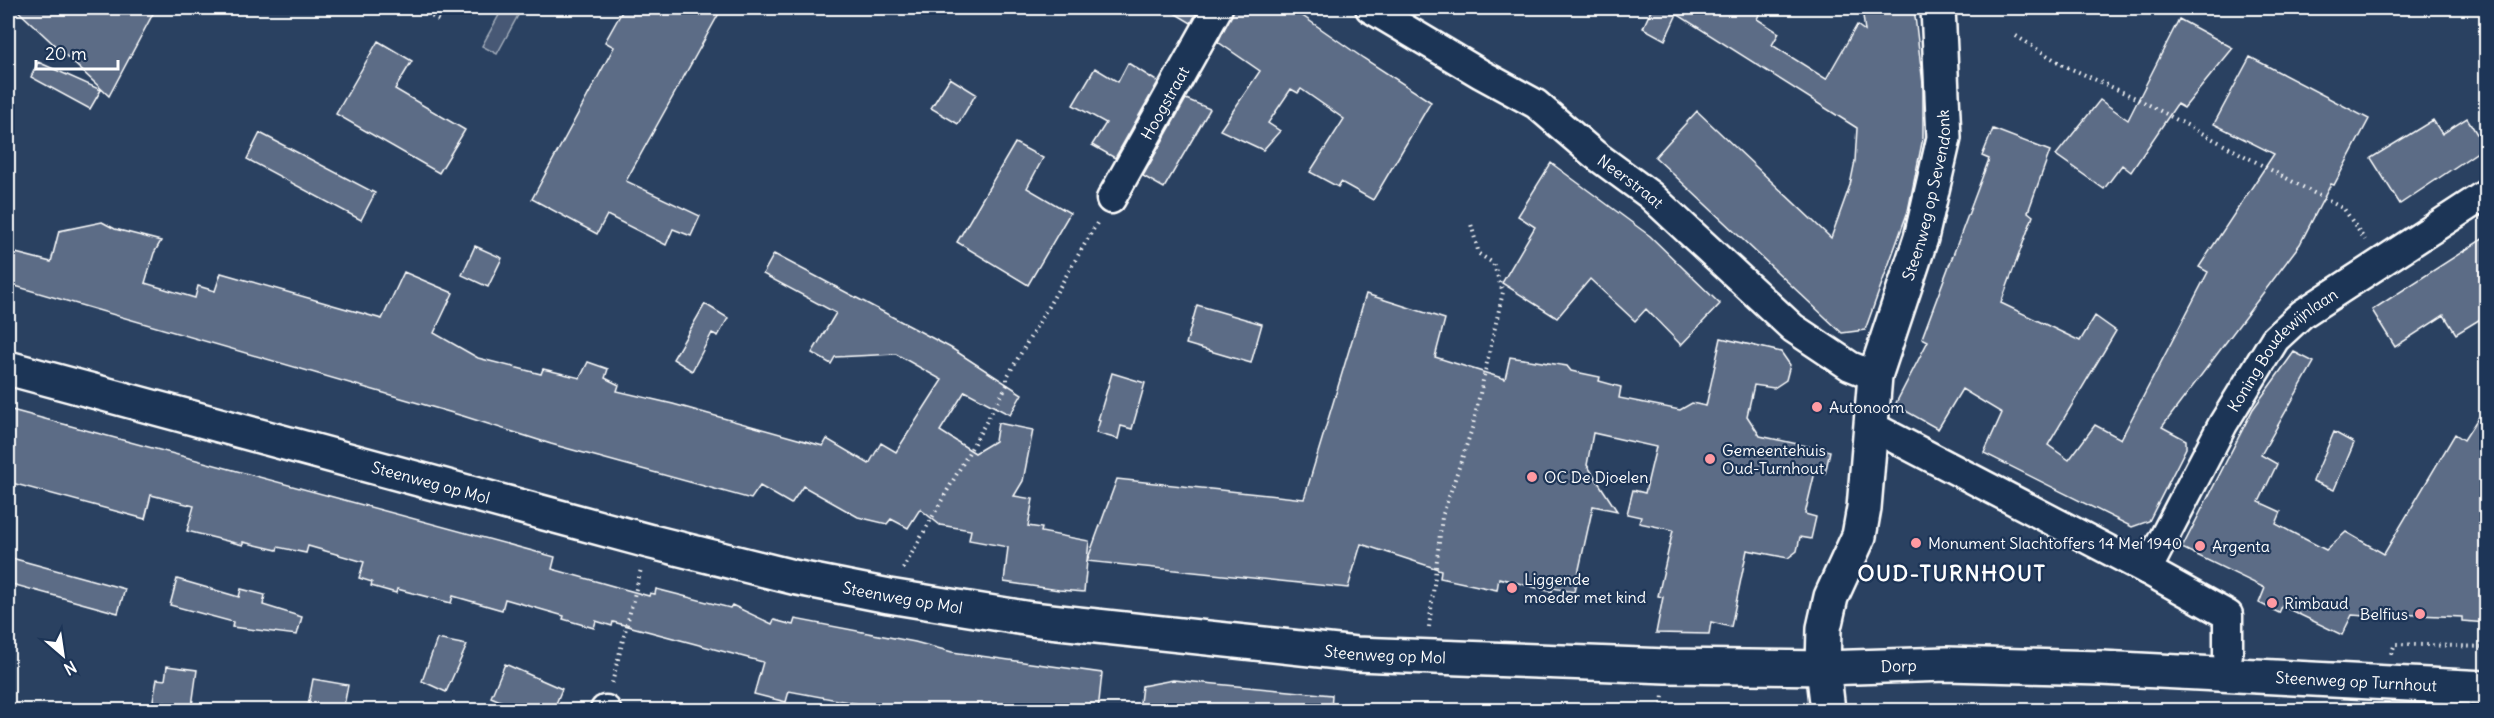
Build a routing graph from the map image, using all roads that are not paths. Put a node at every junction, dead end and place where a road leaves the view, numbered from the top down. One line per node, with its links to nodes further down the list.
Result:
1 (1218, 8): 5 (street, Hoogstraat)
2 (1370, 8): 7 (street, Neerstraat)
3 (1938, 8): 7 (main road, Steenweg op Sevendonk)
4 (2487, 194): 9 (street, Koning Boudewijnlaan)
5 (1111, 199)
6 (8, 368): 11 (main road, Steenweg op Mol)
7 (1875, 376): 8 (main road)
8 (1870, 426): 9 (street); 11 (main road)
9 (2147, 570): 10 (street)
10 (2227, 664): 11 (main road, Dorp); 12 (main road, Steenweg op Turnhout)
11 (1823, 668): 13 (main road)
12 (2487, 688)
13 (1828, 711)

